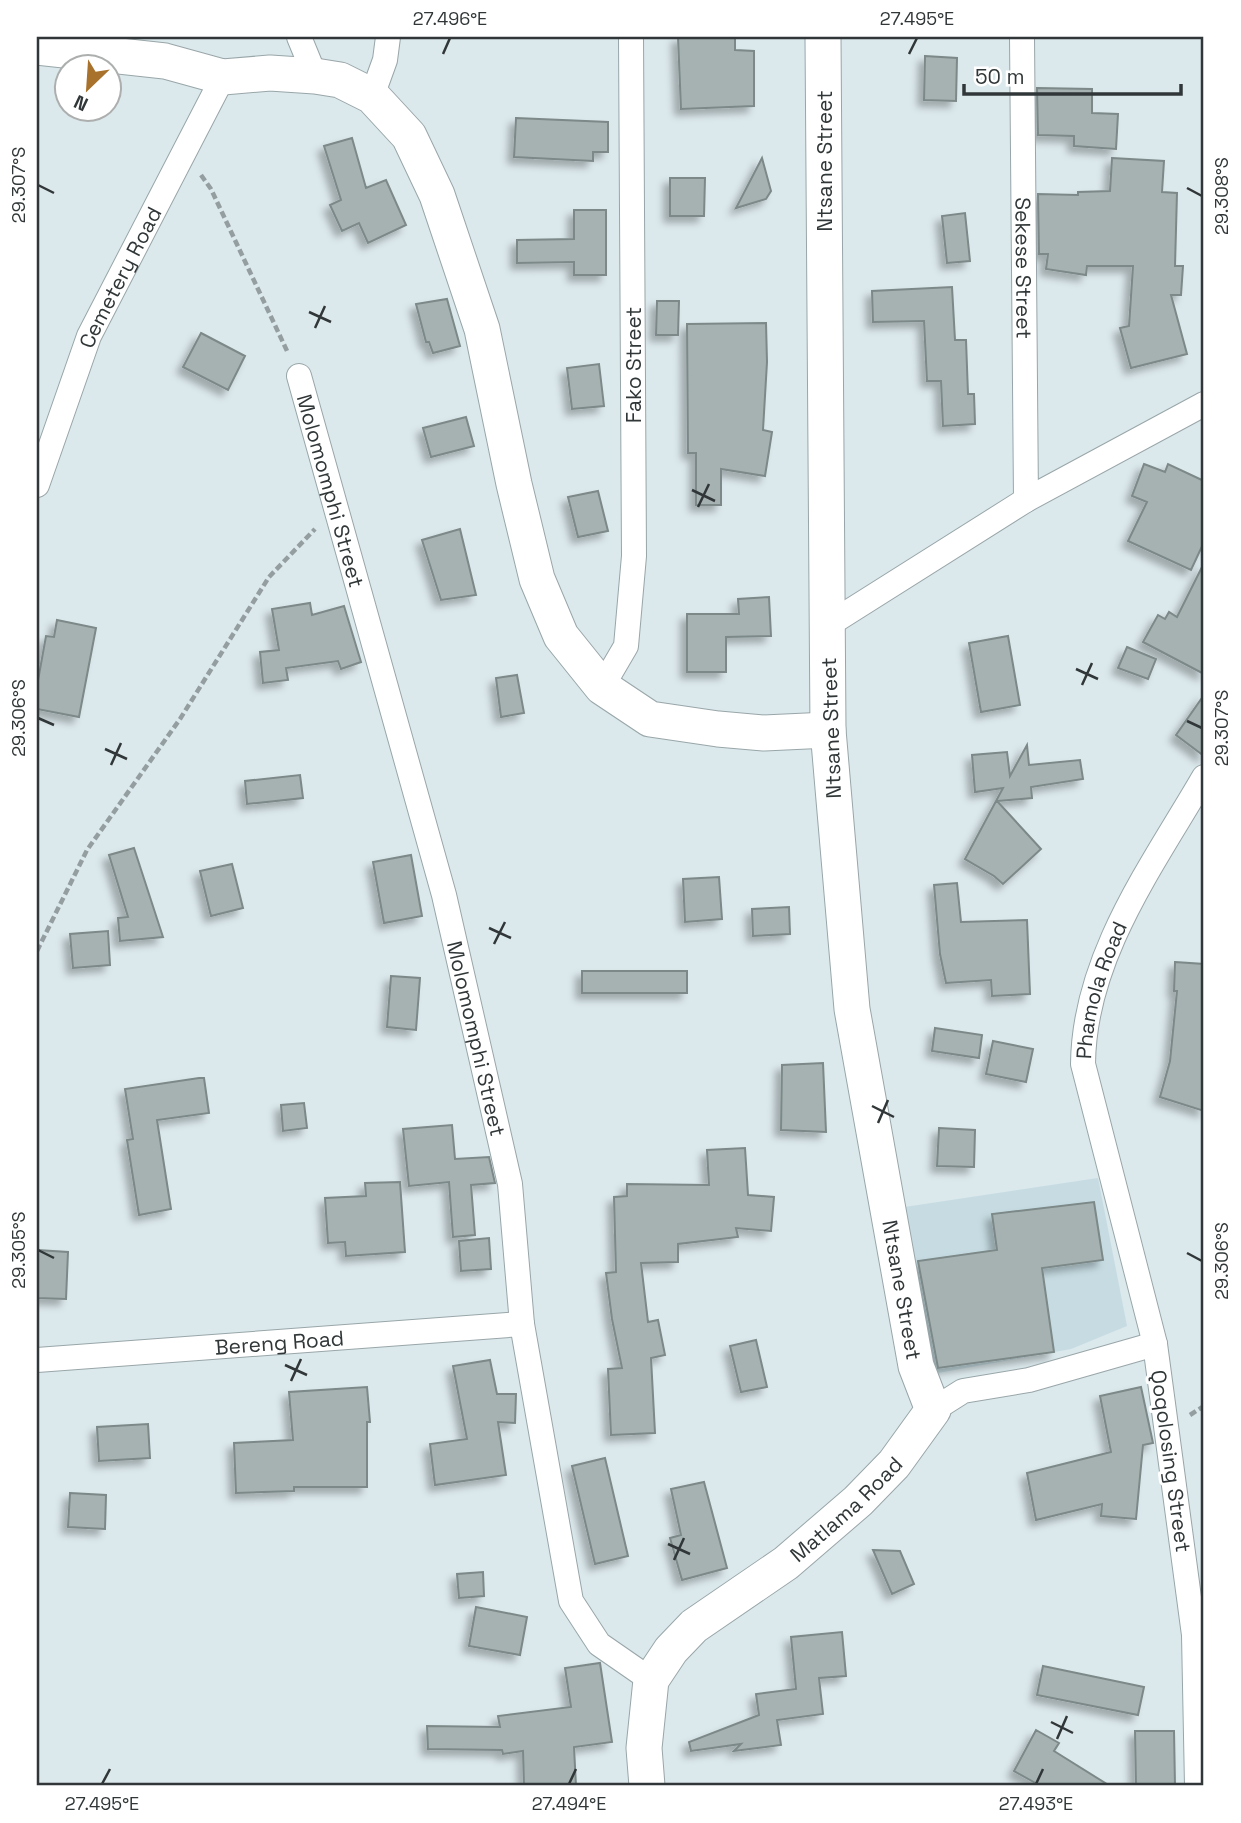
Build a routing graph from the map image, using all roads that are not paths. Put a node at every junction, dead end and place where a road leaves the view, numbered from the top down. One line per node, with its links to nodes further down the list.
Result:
1 (299, 37): 7 (street)
2 (388, 37): 9 (street)
3 (631, 37): 15 (street, Fako Street)
4 (823, 37): 14 (street, Ntsane Street)
5 (1021, 37): 13 (street, Sekese Street)
6 (37, 47): 8 (street)
7 (315, 76): 8 (street); 9 (street)
8 (223, 77): 12 (street, Cemetery Road)
9 (372, 96): 15 (street)
10 (299, 376): 18 (street, Molomomphi Street)
11 (1204, 404): 13 (street)
12 (37, 485)
13 (1026, 500): 14 (street)
14 (828, 625): 16 (street, Ntsane Street)
15 (602, 687): 16 (street)
16 (828, 730): 21 (street, Ntsane Street)
17 (1204, 777): 19 (street, Phamola Road)
18 (522, 1324): 20 (street, Bereng Road); 22 (street, Molomomphi Street)
19 (1155, 1344): 21 (street, Matlama Road); 24 (street, Qoqolosing Street)
20 (37, 1360)
21 (933, 1410): 22 (street, Matlama Road)
22 (650, 1680): 23 (street)
23 (647, 1786)
24 (1197, 1786)

